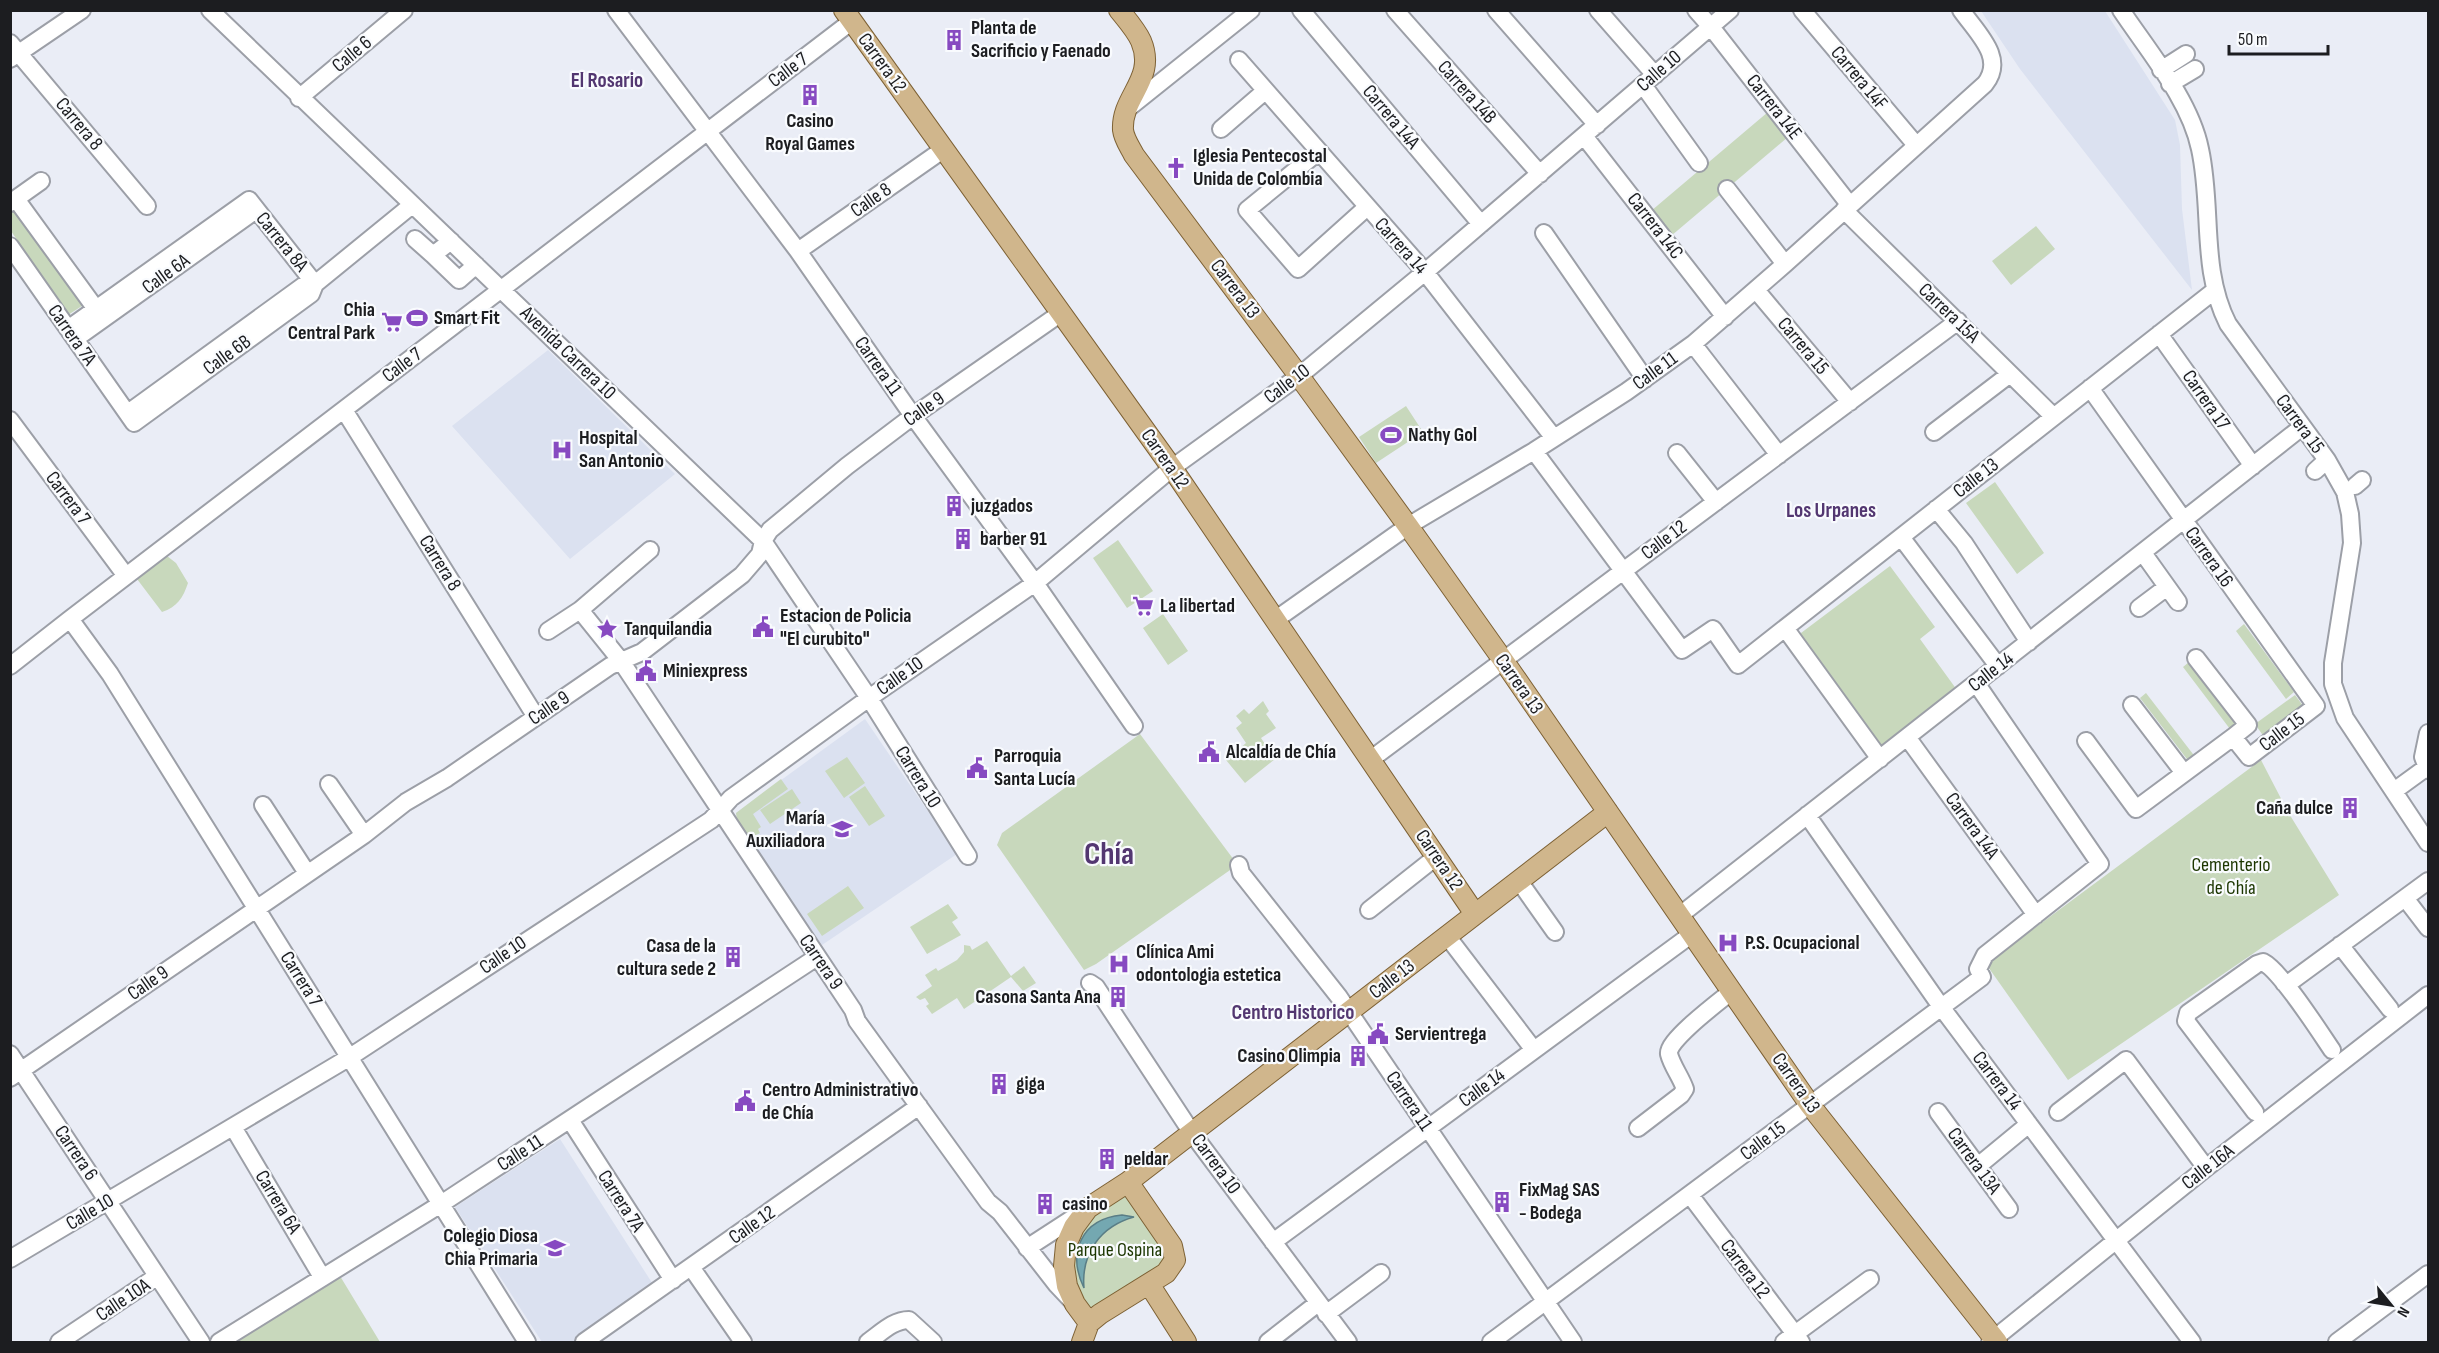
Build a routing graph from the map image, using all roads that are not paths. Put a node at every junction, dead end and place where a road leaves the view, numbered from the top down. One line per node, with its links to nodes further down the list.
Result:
1 (82, 10): 18 (street)
2 (210, 10): 25 (street, Avenida Carrera 10)
3 (404, 10): 25 (street, Calle 6)
4 (615, 10): 29 (street, Carrera 11)
5 (1119, 10): 26 (main road)
6 (1251, 10): 26 (street)
7 (1300, 10): 43 (street, Carrera 14A)
8 (1395, 10): 34 (street, Carrera 14B)
9 (1496, 10): 28 (street, Carrera 14C)
10 (1598, 10): 23 (street)
11 (1696, 10): 17 (street, Carrera 14E)
12 (1730, 10): 17 (street, Calle 10)
13 (1960, 10): 30 (street, Calle 11)
14 (2121, 10): 22 (street, Carrera 15)
15 (1808, 13): 30 (street, Carrera 14F)
16 (847, 14): 29 (street, Calle 7); 31 (main road, Carrera 12)
17 (1711, 27): 23 (street, Calle 10); 41 (street, Carrera 14E)
18 (13, 52): 40 (street, Carrera 8)
19 (2186, 54): 22 (street)
20 (1239, 60): 24 (street, Carrera 14)
21 (2195, 69): 22 (street)
22 (2166, 77): 56 (street, Carrera 15)
23 (1649, 80): 28 (street, Calle 10); 33 (street)
24 (1265, 91): 27 (street); 32 (street, Carrera 14)
25 (299, 98): 39 (street, Avenida Carrera 10)
26 (1125, 111): 65 (main road, Carrera 13)
27 (1221, 129)
28 (1591, 130): 34 (street, Calle 10); 59 (street, Carrera 14C)
29 (708, 131): 48 (street, Carrera 11); 54 (street, Calle 7)
30 (1916, 145): 41 (street, Calle 11)
31 (944, 149): 48 (street, Calle 8); 58 (main road, Carrera 12)
32 (1318, 152): 42 (street, Carrera 14); 42 (street)
33 (1699, 163)
34 (1540, 174): 43 (street, Calle 10)
35 (41, 182): 37 (street)
36 (1726, 189): 50 (street)
37 (13, 201): 57 (street, Carrera 7A)
38 (253, 205): 53 (street, Carrera 8A); 57 (street, Calle 6A); 61 (street, Calle 6A)
39 (412, 205): 46 (street, Avenida Carrera 10); 53 (street, Calle 6B)
40 (147, 206)
41 (1847, 207): 50 (street, Calle 11); 60 (street, Carrera 15A)
42 (1366, 208): 52 (street, Carrera 14)
43 (1481, 224): 52 (street, Calle 10)
44 (1544, 233): 66 (street)
45 (415, 239): 49 (street)
46 (451, 241): 49 (street); 51 (street, Avenida Carrera 10)
47 (10, 246): 61 (street, Carrera 7A)
48 (798, 252): 70 (street, Carrera 11)
49 (433, 255): 51 (street)
50 (1785, 264): 55 (street, Calle 11)
51 (476, 265): 54 (street, Avenida Carrera 10)
52 (1425, 272): 65 (street, Calle 10); 76 (street, Carrera 14)
53 (315, 284): 72 (street, Calle 6B)
54 (502, 289): 69 (street, Calle 7); 87 (street, Avenida Carrera 10)
55 (1756, 290): 59 (street, Calle 11); 68 (street, Carrera 15)
56 (2214, 291): 62 (street, Calle 13); 74 (street, Carrera 15)
57 (96, 309): 61 (street, Calle 6A)
58 (1061, 314): 70 (street, Calle 9); 81 (main road, Carrera 12)
59 (1725, 316): 63 (street, Calle 11)
60 (1958, 321): 64 (street, Carrera 15A); 68 (street, Calle 12)
61 (71, 334): 72 (street, Carrera 7A)
62 (2159, 334): 67 (street, Calle 13); 80 (street, Carrera 17)
63 (1693, 344): 66 (street, Calle 11); 79 (street)
64 (2010, 374): 71 (street, Carrera 15A); 75 (street)
65 (1299, 376): 81 (street, Calle 10); 85 (main road, Carrera 13)
66 (1645, 379): 76 (street, Calle 11)
67 (2090, 388): 71 (street, Calle 13); 84 (street, Carrera 16)
68 (1850, 402): 79 (street, Calle 12)
69 (344, 410): 91 (street, Calle 7); 112 (street, Carrera 8)
70 (913, 416): 87 (street, Calle 9); 92 (street, Carrera 11)
71 (2053, 416): 83 (street, Calle 13)
72 (131, 418)
73 (10, 420): 91 (street, Carrera 7)
74 (2302, 427): 80 (street, Calle 14); 109 (street, Carrera 15)
75 (1934, 432)
76 (1554, 438): 77 (street, Calle 11)
77 (1534, 451): 85 (street, Calle 11); 90 (street)
78 (1677, 453): 82 (street)
79 (1779, 455): 82 (street, Calle 12)
80 (2253, 466): 84 (street, Calle 14)
81 (1172, 468): 92 (street, Calle 10); 98 (main road, Carrera 12)
82 (1716, 502): 90 (street, Calle 12)
83 (1936, 509): 86 (street, Calle 13); 101 (street)
84 (2184, 521): 89 (street, Calle 14); 111 (street, Carrera 16)
85 (1408, 526): 98 (street, Calle 11); 103 (main road, Carrera 13)
86 (1901, 537): 99 (street, Calle 13); 106 (street)
87 (763, 541): 104 (street, Calle 9); 108 (street, Avenida Carrera 10)
88 (650, 550): 96 (street)
89 (2143, 553): 93 (street); 101 (street, Calle 14)
90 (1624, 570): 99 (street, Calle 13); 103 (street, Calle 12)
91 (126, 576): 97 (street, Calle 7)
92 (1035, 583): 108 (street, Calle 10); 113 (street, Carrera 11)
93 (2167, 587): 94 (street); 95 (street)
94 (2178, 602)
95 (2139, 608)
96 (580, 610): 100 (street); 104 (street, Carrera 9)
97 (70, 619): 105 (street, Calle 7); 137 (street, Carrera 7)
98 (1275, 620): 118 (main road, Carrera 12)
99 (1785, 628): 119 (street)
100 (548, 631)
101 (2029, 642): 106 (street, Calle 14)
102 (2196, 658): 116 (street)
103 (1503, 660): 118 (street, Calle 12); 126 (main road, Carrera 13)
104 (621, 662): 112 (street, Calle 9); 125 (street, Carrera 9)
105 (10, 666)
106 (1998, 666): 107 (street, Calle 14)
107 (1976, 683): 115 (street, Calle 14); 140 (street, Calle 15)
108 (869, 698): 125 (street, Calle 10); 130 (street, Carrera 10)
109 (2339, 704): 111 (street); 123 (street, Carrera 15)
110 (2132, 705): 121 (street)
111 (2316, 706): 116 (street, Calle 15)
112 (536, 717): 128 (street, Calle 9)
113 (1134, 726)
114 (2428, 733): 120 (street)
115 (1907, 737): 119 (street, Calle 14); 140 (street, Carrera 14A)
116 (2232, 737): 121 (street)
117 (2086, 741): 121 (street)
118 (1370, 759): 131 (main road, Carrera 12)
119 (1880, 759): 127 (street, Calle 14)
120 (2428, 769): 123 (street)
121 (2184, 773)
122 (329, 784): 128 (street)
123 (2394, 791): 129 (street, Carrera 15)
124 (263, 806): 133 (street)
125 (720, 811): 147 (street, Carrera 9); 158 (street, Calle 10)
126 (1608, 812): 135 (main road, Calle 13); 141 (main road, Carrera 13)
127 (1807, 815): 141 (street, Calle 14); 152 (street, Carrera 14)
128 (364, 835): 133 (street, Calle 9)
129 (2428, 843)
130 (968, 856)
131 (1436, 857): 138 (street); 139 (main road, Carrera 12)
132 (1239, 866): 154 (street, Carrera 11)
133 (307, 873): 137 (street, Calle 9)
134 (2428, 880): 136 (street)
135 (1519, 881): 139 (main road, Calle 13); 143 (street)
136 (2405, 898): 142 (street); 146 (street)
137 (257, 907): 158 (street, Carrera 7); 159 (street, Calle 9)
138 (1369, 910)
139 (1475, 914): 145 (main road, Calle 13)
140 (2036, 915): 152 (street, Calle 15)
141 (1679, 916): 144 (main road, Carrera 13)
142 (2428, 928)
143 (1555, 932)
144 (1692, 934): 150 (main road, Carrera 13); 155 (street, Calle 14)
145 (1447, 936): 154 (main road, Calle 13); 155 (street)
146 (2340, 945): 149 (street); 153 (street)
147 (817, 957): 161 (street, Carrera 9); 165 (street, Calle 11)
148 (1090, 982): 170 (street, Carrera 10)
149 (2284, 983): 156 (street); 164 (street)
150 (1732, 991): 160 (main road, Carrera 13); 169 (street)
151 (2428, 995): 172 (street, Calle 16A)
152 (1942, 1008): 160 (street, Calle 15); 166 (street, Carrera 14)
153 (2390, 1010)
154 (1349, 1012): 168 (street, Carrera 11); 170 (main road, Calle 13)
155 (1534, 1050): 168 (street, Calle 14)
156 (2332, 1050)
157 (10, 1054): 159 (street, Carrera 6)
158 (350, 1057): 167 (street, Calle 10); 176 (street, Carrera 7)
159 (16, 1074): 175 (street, Carrera 6)
160 (1810, 1105): 174 (street, Calle 15); 197 (main road, Carrera 13)
161 (919, 1106): 181 (street, Carrera 9); 183 (street, Calle 12)
162 (1938, 1112): 171 (street, Carrera 13A)
163 (2058, 1112): 172 (street)
164 (2255, 1112)
165 (570, 1120): 176 (street, Calle 11); 188 (street, Carrera 7A)
166 (2029, 1124): 171 (street); 179 (street, Carrera 14)
167 (233, 1127): 175 (street, Calle 10); 187 (street, Carrera 6A)
168 (1427, 1128): 180 (street, Calle 14); 191 (street, Carrera 11)
169 (1638, 1128)
170 (1192, 1133): 173 (main road, Calle 13); 180 (street, Carrera 10)
171 (1978, 1166): 178 (street, Carrera 13A)
172 (2206, 1168): 179 (street, Calle 16A)
173 (1128, 1182): 177 (main road, Calle 13); 190 (main road)
174 (1690, 1195): 191 (street, Calle 15); 196 (street, Carrera 12)
175 (109, 1201): 182 (street, Calle 10); 186 (street, Carrera 6)
176 (441, 1204): 187 (street, Calle 11); 201 (street, Carrera 7)
177 (1088, 1208): 181 (street, Calle 13); 192 (main road, Calle 13)
178 (2009, 1209)
179 (2116, 1240): 197 (street, Calle 16A); 212 (street, Carrera 14)
180 (1273, 1242): 193 (street, Carrera 10)
181 (1027, 1248): 192 (street, Carrera 9)
182 (10, 1259)
183 (691, 1267): 188 (street, Calle 12); 203 (street)
184 (1382, 1273): 193 (street)
185 (2428, 1274): 213 (street)
186 (156, 1277): 198 (street, Calle 10A); 199 (street, Carrera 6)
187 (322, 1277): 200 (street, Calle 11)
188 (673, 1280): 202 (street, Calle 12)
189 (1870, 1280): 196 (street)
190 (1149, 1284): 194 (main road); 207 (main road)
191 (1546, 1302): 210 (street, Calle 15); 211 (street, Carrera 11)
192 (1075, 1304): 194 (main road, Calle 13)
193 (1322, 1308): 208 (street); 209 (street, Carrera 10)
194 (1089, 1323): 206 (main road)
195 (918, 1336): 204 (street); 205 (street)
196 (1793, 1340)
197 (1994, 1341)
198 (59, 1342)
199 (201, 1342)
200 (219, 1342)
201 (527, 1342)
202 (584, 1342)
203 (743, 1342)
204 (868, 1342)
205 (933, 1342)
206 (1082, 1342)
207 (1186, 1342)
208 (1268, 1342)
209 (1348, 1342)
210 (1491, 1342)
211 (1573, 1342)
212 (2192, 1342)
213 (2337, 1342)

